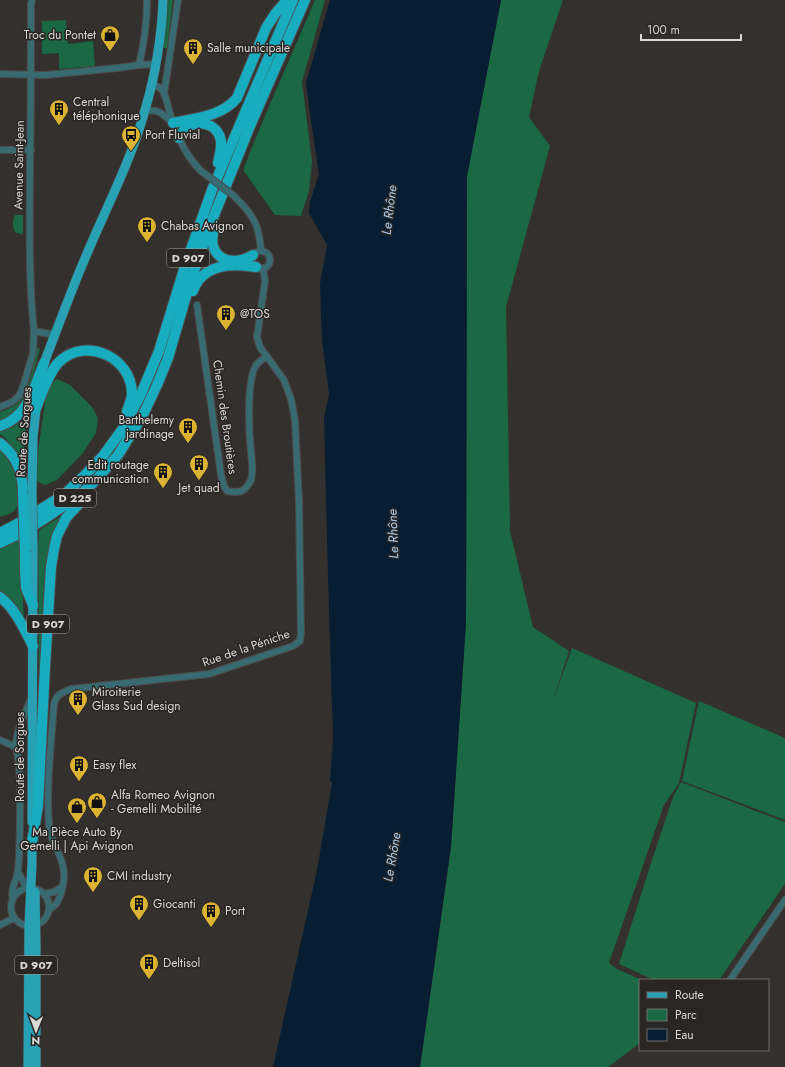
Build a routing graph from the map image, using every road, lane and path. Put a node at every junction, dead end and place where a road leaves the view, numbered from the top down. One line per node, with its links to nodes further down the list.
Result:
1 (32, 0): 11 (street, Avenue Saint-Jean)
2 (147, 0): 9 (street)
3 (163, 0): 8 (main road, Route de Sorgues)
4 (178, 0): 13 (street)
5 (286, 0): 17 (highway)
6 (293, 0): 22 (highway, D 907)
7 (305, 0): 18 (highway, D 907)
8 (156, 64): 9 (street); 12 (main road, Route de Sorgues)
9 (139, 65): 11 (street)
10 (0, 74): 11 (street)
11 (31, 75): 21 (street, Avenue Saint-Jean)
12 (152, 85): 13 (street); 15 (main road, Route de Sorgues)
13 (164, 94): 14 (street)
14 (166, 101): 16 (street); 17 (street)
15 (145, 111): 16 (street); 27 (main road, Route de Sorgues)
16 (159, 111): 17 (street)
17 (173, 123): 19 (street)
18 (250, 126): 23 (highway); 29 (highway, D 907)
19 (179, 138): 22 (highway); 23 (street, bridge)
20 (0, 150): 21 (street)
21 (30, 150): 26 (street, Avenue Saint-Jean)
22 (212, 190): 37 (highway, D 907)
23 (257, 253): 24 (street); 24 (street)
24 (260, 268): 28 (street); 29 (highway)
25 (197, 305): 28 (street, Chemin des Broutières)
26 (34, 331): 27 (street); 31 (street, Avenue Saint-Jean)
27 (55, 336): 30 (main road, Route de Sorgues)
28 (267, 356): 50 (street, Rue de la Péniche)
29 (168, 358): 34 (highway, D 907)
30 (44, 363): 32 (main road, Route de Sorgues / D 907); 33 (highway)
31 (0, 407)
32 (36, 408): 36 (main road, Route de Sorgues / D 907); 37 (highway)
33 (0, 426)
34 (133, 432): 40 (highway, D 225); 47 (highway, D 907)
35 (0, 443): 36 (highway, D 907)
36 (28, 493): 42 (highway, D 907, bridge)
37 (62, 496): 38 (highway, D 907); 39 (highway, D 225)
38 (0, 525)
39 (0, 533)
40 (0, 543)
41 (0, 597): 43 (highway)
42 (33, 605): 43 (main road, Route de Sorgues / D 907)
43 (33, 646): 44 (main road, Route de Sorgues / D 907)
44 (33, 696): 46 (street); 47 (main road, Route de Sorgues / D 907)
45 (0, 740): 46 (street)
46 (16, 747): 48 (street)
47 (32, 842): 49 (main road, Route de Sorgues / D 907)
48 (18, 872): 49 (street); 52 (street)
49 (31, 888): 51 (street); 52 (street); 57 (main road, D 907)
50 (62, 888): 51 (street); 54 (street)
51 (44, 894): 54 (street)
52 (13, 899): 55 (street)
53 (785, 900): 58 (street)
54 (49, 910): 57 (street)
55 (14, 918): 56 (street); 57 (street)
56 (0, 925)
57 (32, 926): 59 (main road, D 907); 60 (main road, D 907)
58 (731, 979)
59 (28, 1067)
60 (36, 1067)

